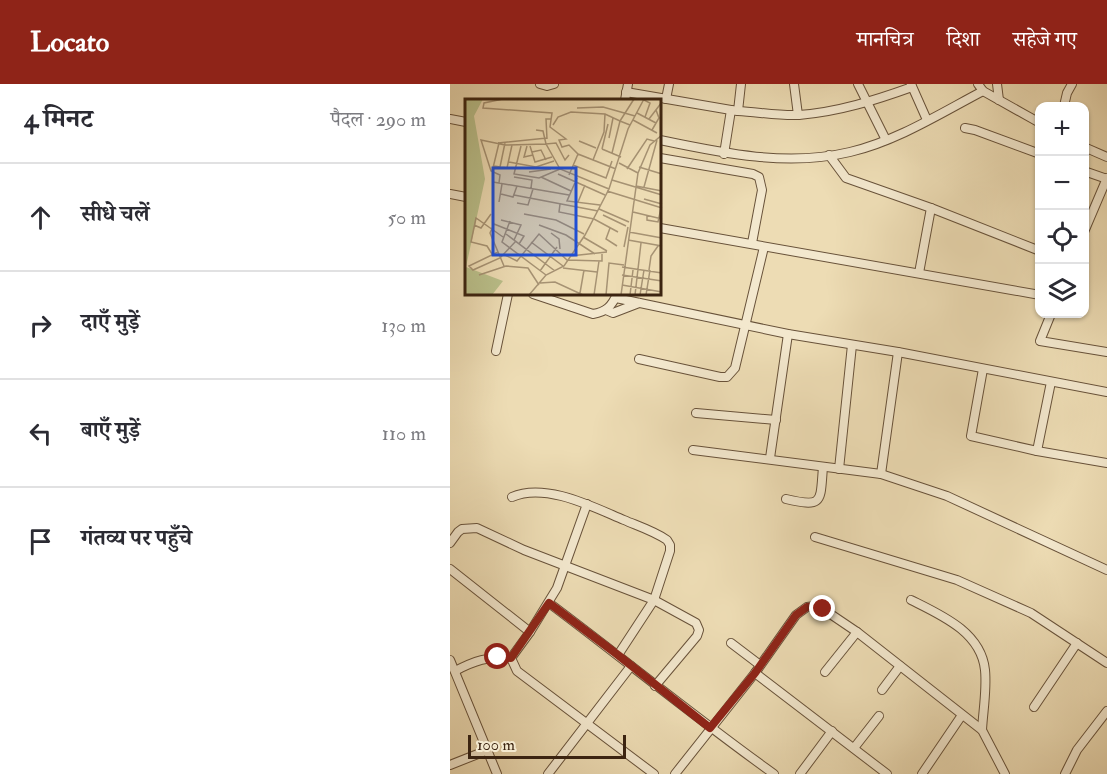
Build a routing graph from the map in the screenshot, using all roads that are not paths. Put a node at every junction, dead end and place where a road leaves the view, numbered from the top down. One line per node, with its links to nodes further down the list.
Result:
1 (540, 84): 2 (street)
2 (554, 84)
3 (669, 84): 12 (street)
4 (741, 84): 16 (street)
5 (794, 84): 17 (street)
6 (858, 84): 15 (street)
7 (997, 84): 13 (street)
8 (1072, 84): 14 (street)
9 (912, 86): 15 (street); 19 (street)
10 (980, 87): 13 (street); 19 (street)
11 (626, 92): 12 (street)
12 (666, 99): 16 (street)
13 (999, 100): 20 (street)
14 (1065, 102)
15 (866, 103): 17 (street); 24 (street)
16 (735, 110): 17 (street); 27 (street)
17 (798, 115)
18 (450, 119): 21 (street)
19 (927, 120): 24 (street)
20 (1035, 120)
21 (465, 122)
22 (965, 128): 26 (street)
23 (662, 140): 27 (street)
24 (886, 140): 28 (street)
25 (1089, 149): 29 (street)
26 (1035, 152)
27 (724, 154): 28 (street)
28 (829, 155): 35 (street)
29 (1107, 157)
30 (662, 158): 38 (street)
31 (1089, 173): 32 (street)
32 (1107, 179): 36 (street)
33 (450, 194): 34 (street)
34 (465, 197)
35 (931, 208): 40 (street); 41 (street)
36 (1089, 220)
37 (662, 228): 38 (street)
38 (752, 243): 39 (street)
39 (764, 247): 41 (street); 49 (street)
40 (1035, 249)
41 (919, 273): 42 (street)
42 (1035, 294)
43 (508, 296): 52 (street)
44 (539, 296): 47 (street)
45 (616, 296): 46 (street); 47 (street)
46 (640, 303): 47 (street); 49 (street)
47 (606, 310)
48 (1049, 318): 54 (street)
49 (746, 326): 50 (street); 55 (street)
50 (788, 334): 51 (street); 60 (street)
51 (852, 345): 53 (street); 66 (street)
52 (496, 351)
53 (898, 352): 56 (street); 67 (street)
54 (1107, 352)
55 (639, 358)
56 (983, 369): 57 (street); 62 (street)
57 (1051, 382): 58 (street); 62 (street)
58 (1107, 392)
59 (696, 413): 60 (street)
60 (776, 420): 63 (street)
61 (693, 450): 63 (street)
62 (1037, 451): 64 (street)
63 (770, 458): 65 (street)
64 (1107, 463)
65 (823, 467): 66 (street); 69 (street)
66 (839, 469): 67 (street)
67 (881, 474): 75 (street)
68 (512, 497): 70 (street)
69 (786, 499)
70 (587, 504): 73 (street); 76 (street)
71 (815, 537): 82 (street)
72 (450, 543): 73 (street)
73 (565, 567): 76 (street); 78 (street)
74 (450, 569): 79 (street)
75 (1107, 570)
76 (654, 600): 83 (street); 92 (street)
77 (911, 600): 100 (street)
78 (549, 603): 79 (street); 83 (street)
79 (530, 632): 84 (street)
80 (857, 632): 88 (street); 89 (street); 91 (street)
81 (731, 643): 89 (street)
82 (1077, 643): 86 (street); 94 (street)
83 (618, 655): 87 (street)
84 (511, 658): 90 (street); 98 (street)
85 (450, 660): 90 (street)
86 (1107, 663)
87 (631, 666): 92 (street); 98 (street)
88 (900, 666): 93 (street); 96 (street)
89 (758, 669): 99 (street); 101 (street)
90 (455, 671): 103 (street)
91 (825, 672)
92 (656, 686): 99 (street)
93 (882, 690)
94 (1034, 707)
95 (1107, 711): 114 (street)
96 (962, 715): 100 (street); 112 (street)
97 (879, 716): 102 (street)
98 (587, 723): 106 (street); 107 (street)
99 (710, 728): 108 (street); 109 (street)
100 (982, 730): 113 (street)
101 (832, 731): 102 (street); 110 (street)
102 (854, 748): 111 (street)
103 (488, 750): 104 (street); 105 (street)
104 (450, 765)
105 (497, 774)
106 (548, 774)
107 (654, 774)
108 (675, 774)
109 (774, 774)
110 (800, 774)
111 (887, 774)
112 (922, 774)
113 (1005, 774)
114 (1065, 774)

